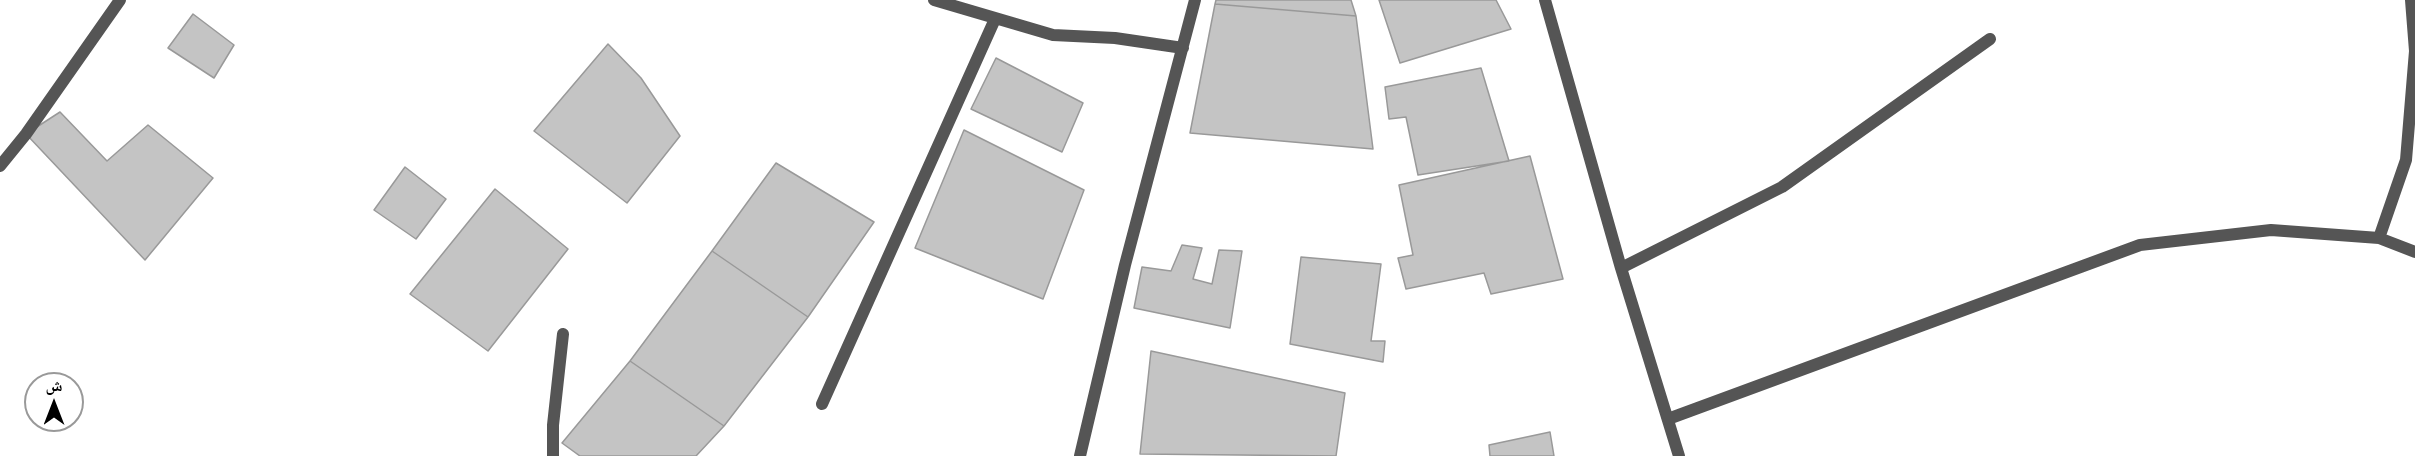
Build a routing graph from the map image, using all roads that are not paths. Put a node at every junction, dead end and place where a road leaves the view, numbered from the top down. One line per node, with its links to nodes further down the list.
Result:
1 (120, 0): 9 (street)
2 (934, 0): 6 (street)
3 (1195, 0): 8 (street)
4 (1545, 0): 12 (street)
5 (2411, 0): 10 (street)
6 (995, 19): 8 (street); 14 (street)
7 (1990, 39): 12 (street)
8 (1183, 48): 17 (street)
9 (0, 166)
10 (2379, 238): 11 (street); 15 (street)
11 (2415, 252)
12 (1621, 268): 15 (street)
13 (563, 334): 16 (street)
14 (822, 404)
15 (1668, 419): 18 (street)
16 (553, 456)
17 (1080, 456)
18 (1679, 456)

